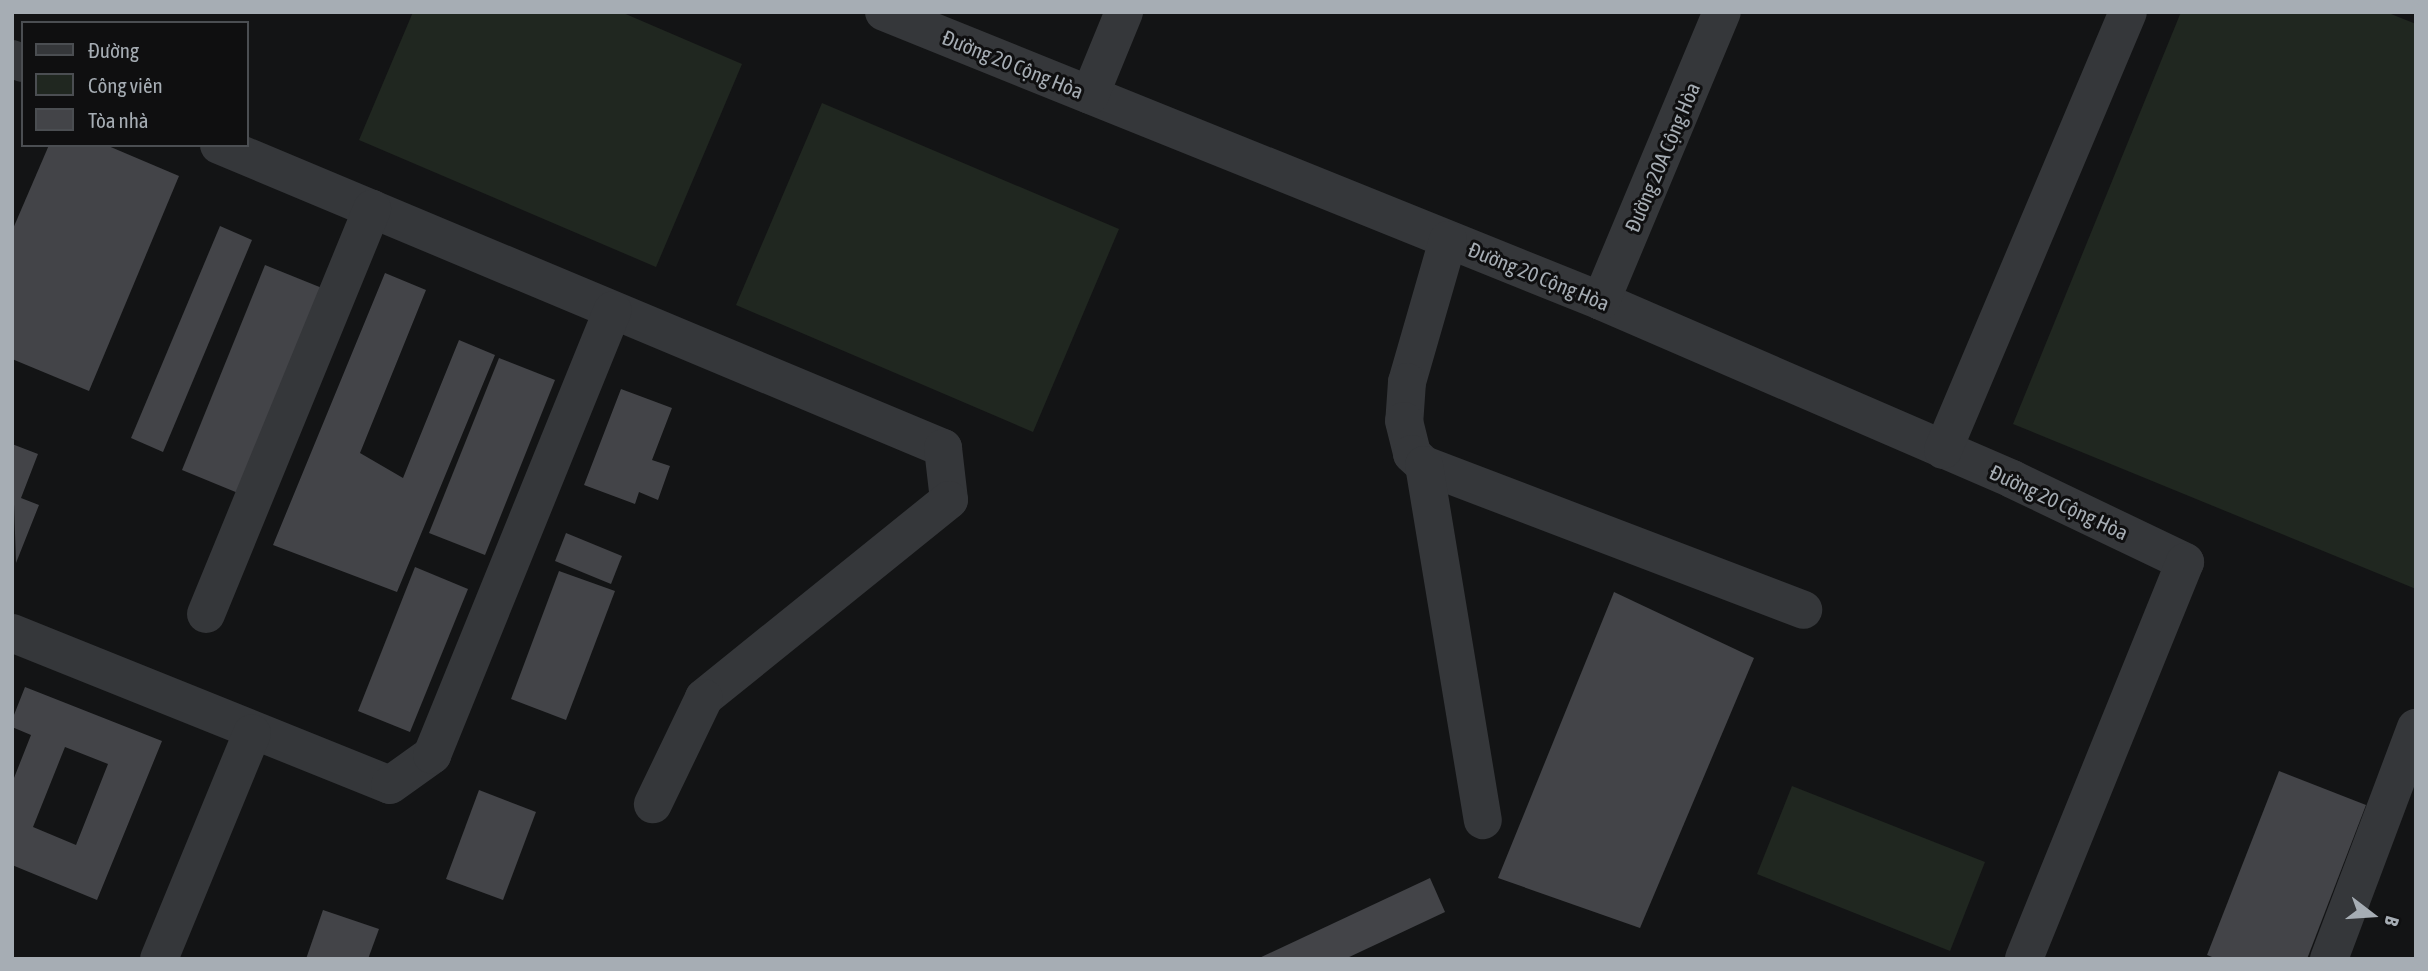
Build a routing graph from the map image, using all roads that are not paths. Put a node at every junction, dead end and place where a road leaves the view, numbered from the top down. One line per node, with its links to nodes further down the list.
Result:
1 (884, 12): 5 (street, Đường 20 Cộng Hòa)
2 (1124, 12): 5 (street)
3 (1722, 12): 9 (street, Đường 20A Cộng Hòa)
4 (2128, 12): 11 (street)
5 (1090, 94): 8 (street, Đường 20 Cộng Hòa)
6 (224, 147): 7 (street)
7 (372, 209): 10 (street); 14 (street)
8 (1448, 240): 9 (street, Đường 20 Cộng Hòa); 12 (street)
9 (1601, 301): 11 (street, Đường 20 Cộng Hòa)
10 (613, 310): 17 (street); 18 (street)
11 (1943, 450): 21 (street, Đường 20 Cộng Hòa)
12 (1424, 465): 13 (street); 19 (street)
13 (1802, 610)
14 (206, 614)
15 (15, 642): 17 (street)
16 (2416, 729): 22 (street)
17 (252, 733): 20 (street)
18 (653, 804)
19 (1483, 820)
20 (159, 959)
21 (2024, 959)
22 (2329, 959)

